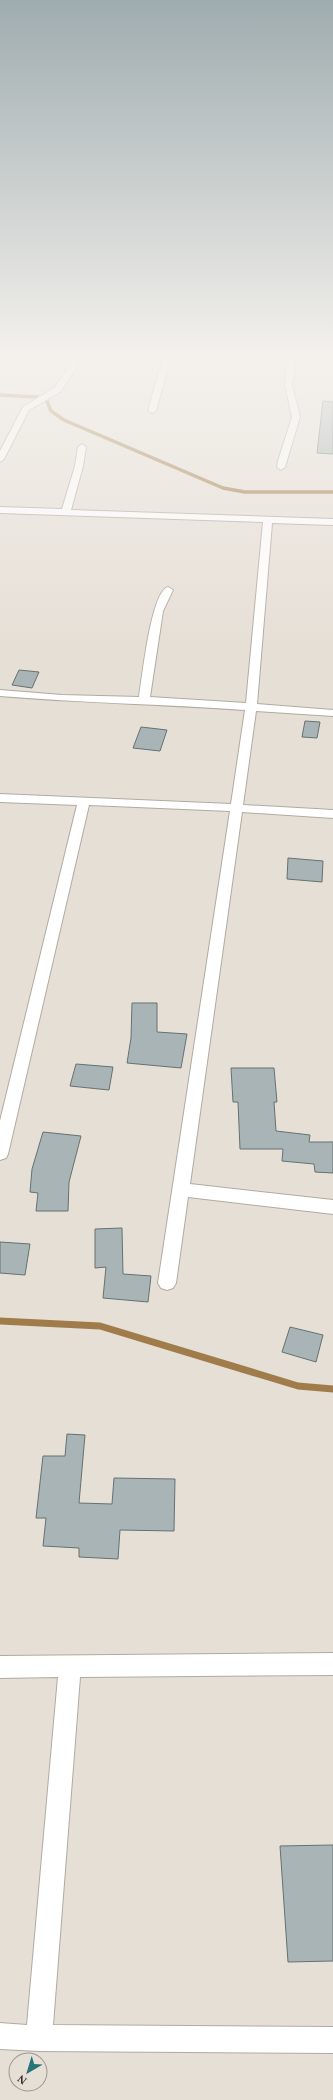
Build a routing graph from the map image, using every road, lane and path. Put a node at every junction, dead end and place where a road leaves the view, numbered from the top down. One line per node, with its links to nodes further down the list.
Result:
1 (81, 451): 5 (street)
2 (284, 451): 3 (street)
3 (281, 467)
4 (0, 510): 5 (street)
5 (66, 513): 6 (street)
6 (268, 519): 7 (street); 11 (street)
7 (333, 522)
8 (168, 590): 10 (street)
9 (0, 693): 10 (street)
10 (144, 701): 11 (street)
11 (251, 708): 12 (street); 15 (street)
12 (333, 713)
13 (0, 798): 14 (street)
14 (84, 802): 15 (street); 17 (street)
15 (237, 808): 16 (street); 18 (street)
16 (333, 814)
17 (0, 1154)
18 (181, 1190): 19 (street); 20 (street)
19 (333, 1207)
20 (168, 1283)
21 (333, 1664): 23 (street)
22 (0, 1667): 23 (street)
23 (70, 1667): 25 (street)
24 (0, 2036): 25 (street)
25 (39, 2038): 26 (street)
26 (333, 2040)

